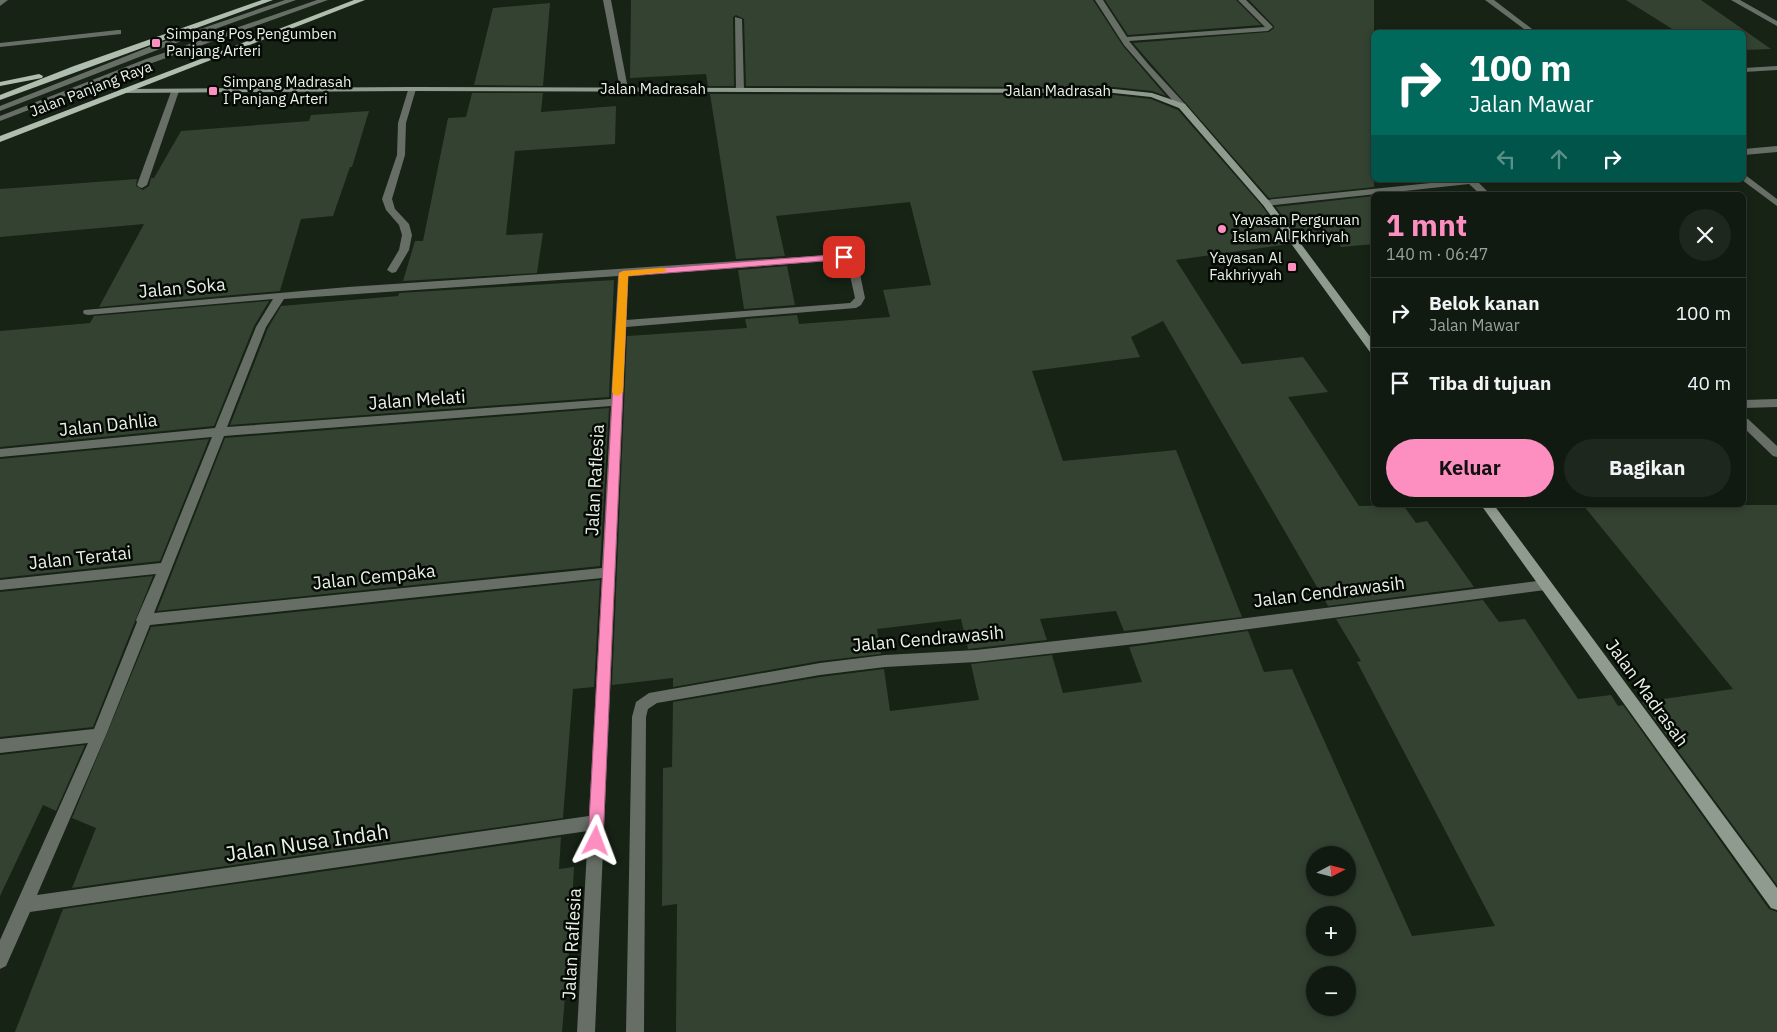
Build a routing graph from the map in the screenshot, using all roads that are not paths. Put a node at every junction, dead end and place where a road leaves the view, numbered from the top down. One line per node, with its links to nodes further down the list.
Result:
1 (4, 0): 11 (street)
2 (268, 0): 18 (main road, Jalan Panjang Raya)
3 (292, 0): 29 (street)
4 (324, 0): 30 (street)
5 (361, 0): 25 (main road, Jalan Panjang Raya)
6 (607, 0): 23 (street)
7 (1099, 0): 16 (street, Jalan Madrasah)
8 (1242, 0): 16 (street)
9 (1489, 0): 14 (street)
10 (1735, 0): 13 (street)
11 (0, 4)
12 (738, 19): 24 (street)
13 (1777, 24)
14 (1529, 30)
15 (118, 32): 17 (street)
16 (1124, 39): 28 (street, Jalan Madrasah)
17 (0, 45)
18 (77, 68): 21 (main road); 27 (main road, Jalan Panjang Raya)
19 (1777, 68): 20 (street)
20 (1746, 70)
21 (0, 84)
22 (412, 89): 23 (street, Jalan Madrasah); 26 (street, Jalan Madrasah); 42 (street)
23 (624, 89): 24 (street, Jalan Madrasah)
24 (740, 90): 28 (street, Jalan Madrasah)
25 (122, 91): 26 (street, Jalan Madrasah); 31 (main road, Jalan Panjang Raya)
26 (175, 91): 36 (street)
27 (0, 98)
28 (1182, 106): 41 (street, Jalan Madrasah)
29 (0, 109)
30 (0, 119)
31 (0, 139)
32 (1777, 149): 33 (street)
33 (1746, 152)
34 (1746, 179): 40 (street)
35 (1472, 182): 37 (street); 38 (street)
36 (142, 185)
37 (1378, 192)
38 (1483, 192)
39 (1371, 193): 41 (street)
40 (1777, 203)
41 (1266, 204): 47 (street, Jalan Madrasah)
42 (392, 270)
43 (623, 273): 44 (street); 46 (street, Jalan Raflesia); 46 (street)
44 (280, 296): 45 (street, Jalan Soka); 52 (street)
45 (88, 312)
46 (621, 324): 48 (street, Jalan Raflesia)
47 (1371, 346)
48 (617, 402): 52 (street, Jalan Melati); 57 (street, Jalan Raflesia)
49 (1777, 403): 50 (street)
50 (1746, 404)
51 (1746, 424): 53 (street)
52 (219, 432): 54 (street, Jalan Dahlia); 56 (street)
53 (1777, 453)
54 (0, 454)
55 (1488, 507): 59 (street, Jalan Madrasah)
56 (165, 568): 58 (street, Jalan Teratai); 60 (street)
57 (609, 572): 60 (street, Jalan Cempaka); 63 (street, Jalan Raflesia)
58 (0, 585)
59 (1545, 585): 64 (street, Jalan Madrasah); 68 (street, Jalan Cendrawasih)
60 (143, 620): 61 (street)
61 (99, 735): 62 (street); 65 (street)
62 (0, 746)
63 (597, 822): 65 (street, Jalan Nusa Indah); 67 (street, Jalan Raflesia)
64 (1777, 902)
65 (23, 905): 66 (street)
66 (0, 960)
67 (586, 1032)
68 (635, 1032)

